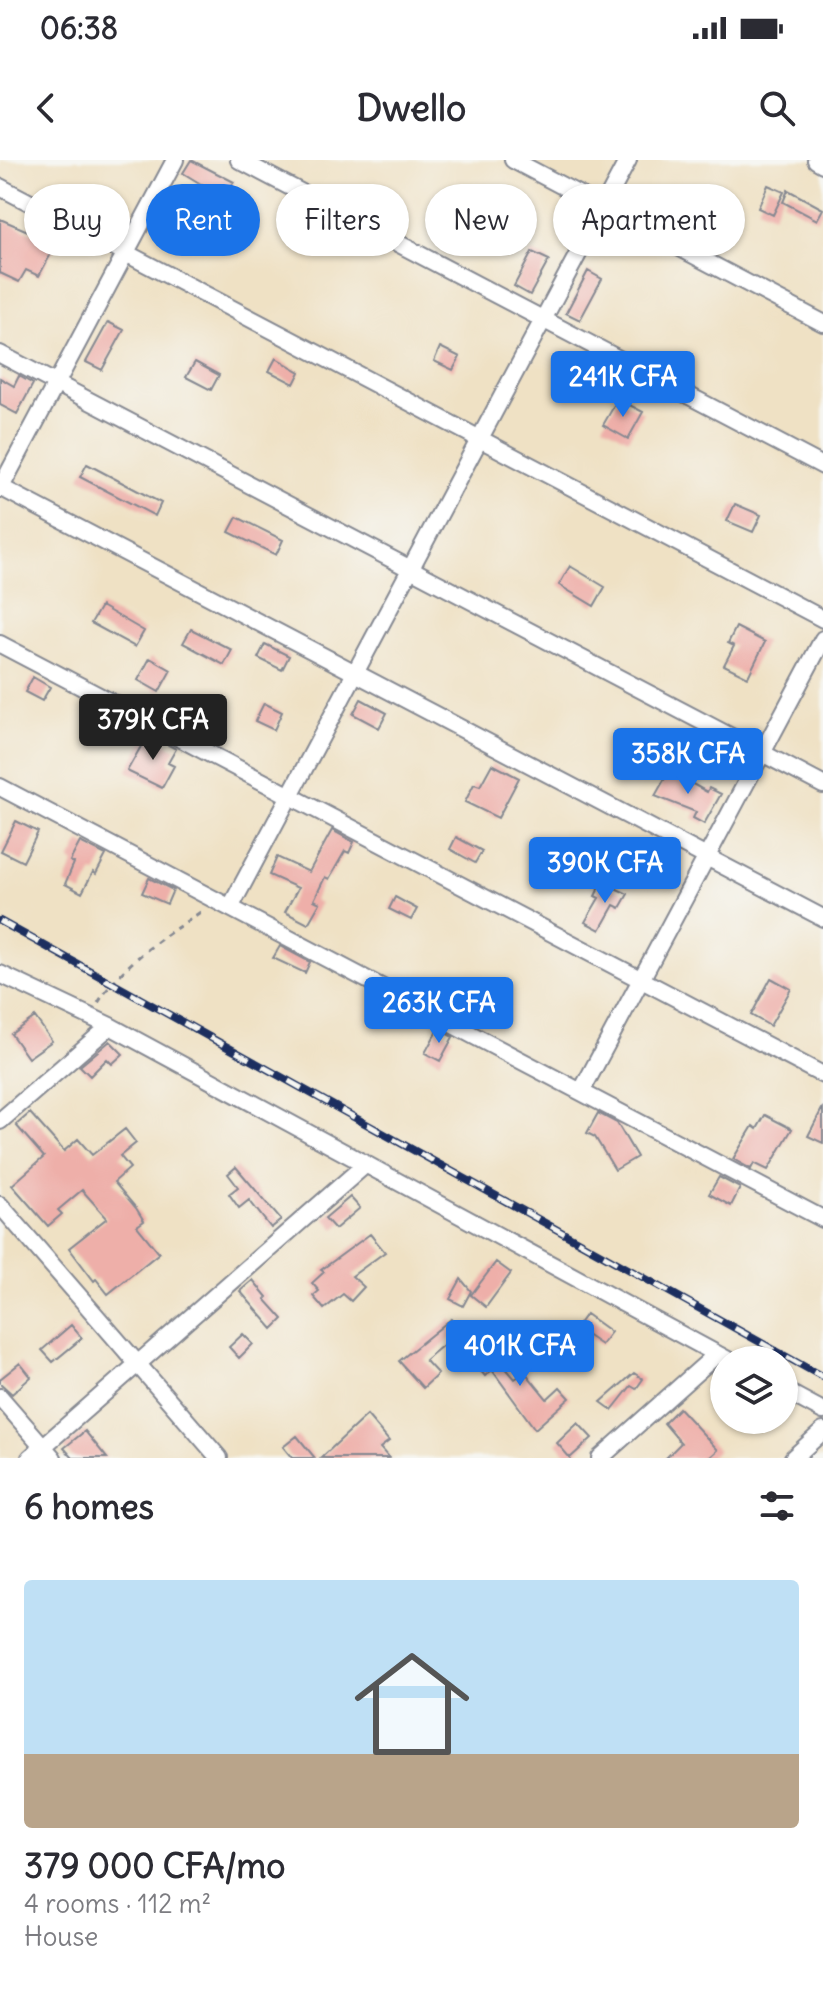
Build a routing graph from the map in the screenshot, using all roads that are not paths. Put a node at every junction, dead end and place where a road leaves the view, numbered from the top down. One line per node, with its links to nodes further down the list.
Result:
1 (175, 160): 11 (street)
2 (239, 160): 16 (street)
3 (513, 160): 7 (street)
4 (628, 160): 8 (street)
5 (816, 160): 6 (street)
6 (823, 164)
7 (559, 184)
8 (615, 184)
9 (0, 187): 10 (street)
10 (24, 200)
11 (130, 245)
12 (130, 255): 20 (street)
13 (124, 256): 19 (street)
14 (577, 256): 16 (street)
15 (696, 256): 17 (street)
16 (543, 319): 20 (street); 21 (street)
17 (823, 323)
18 (0, 354): 19 (street)
19 (57, 383): 22 (street); 23 (street)
20 (480, 439): 23 (street); 24 (street)
21 (823, 466)
22 (0, 488): 27 (street)
23 (411, 568): 27 (street); 28 (street)
24 (823, 619)
25 (823, 639): 28 (street)
26 (0, 644): 31 (street)
27 (355, 673): 31 (street); 32 (street)
28 (762, 753): 29 (street); 32 (street)
29 (823, 785)
30 (0, 787): 33 (street)
31 (290, 796): 33 (street); 36 (street)
32 (707, 857): 34 (street); 36 (street)
33 (223, 904): 39 (street)
34 (823, 918)
35 (0, 974): 37 (street)
36 (641, 980): 38 (street); 39 (street)
37 (110, 1026): 40 (street); 41 (street)
38 (823, 1075)
39 (581, 1092): 43 (street)
40 (0, 1121)
41 (366, 1164): 44 (street); 45 (street)
42 (0, 1205): 45 (street)
43 (823, 1219)
44 (710, 1350)
45 (138, 1365): 51 (street); 52 (street)
46 (710, 1367): 53 (street)
47 (0, 1397): 51 (street)
48 (798, 1398): 49 (street)
49 (823, 1411)
50 (823, 1431): 54 (street)
51 (42, 1454)
52 (219, 1458)
53 (600, 1458)
54 (793, 1458)

